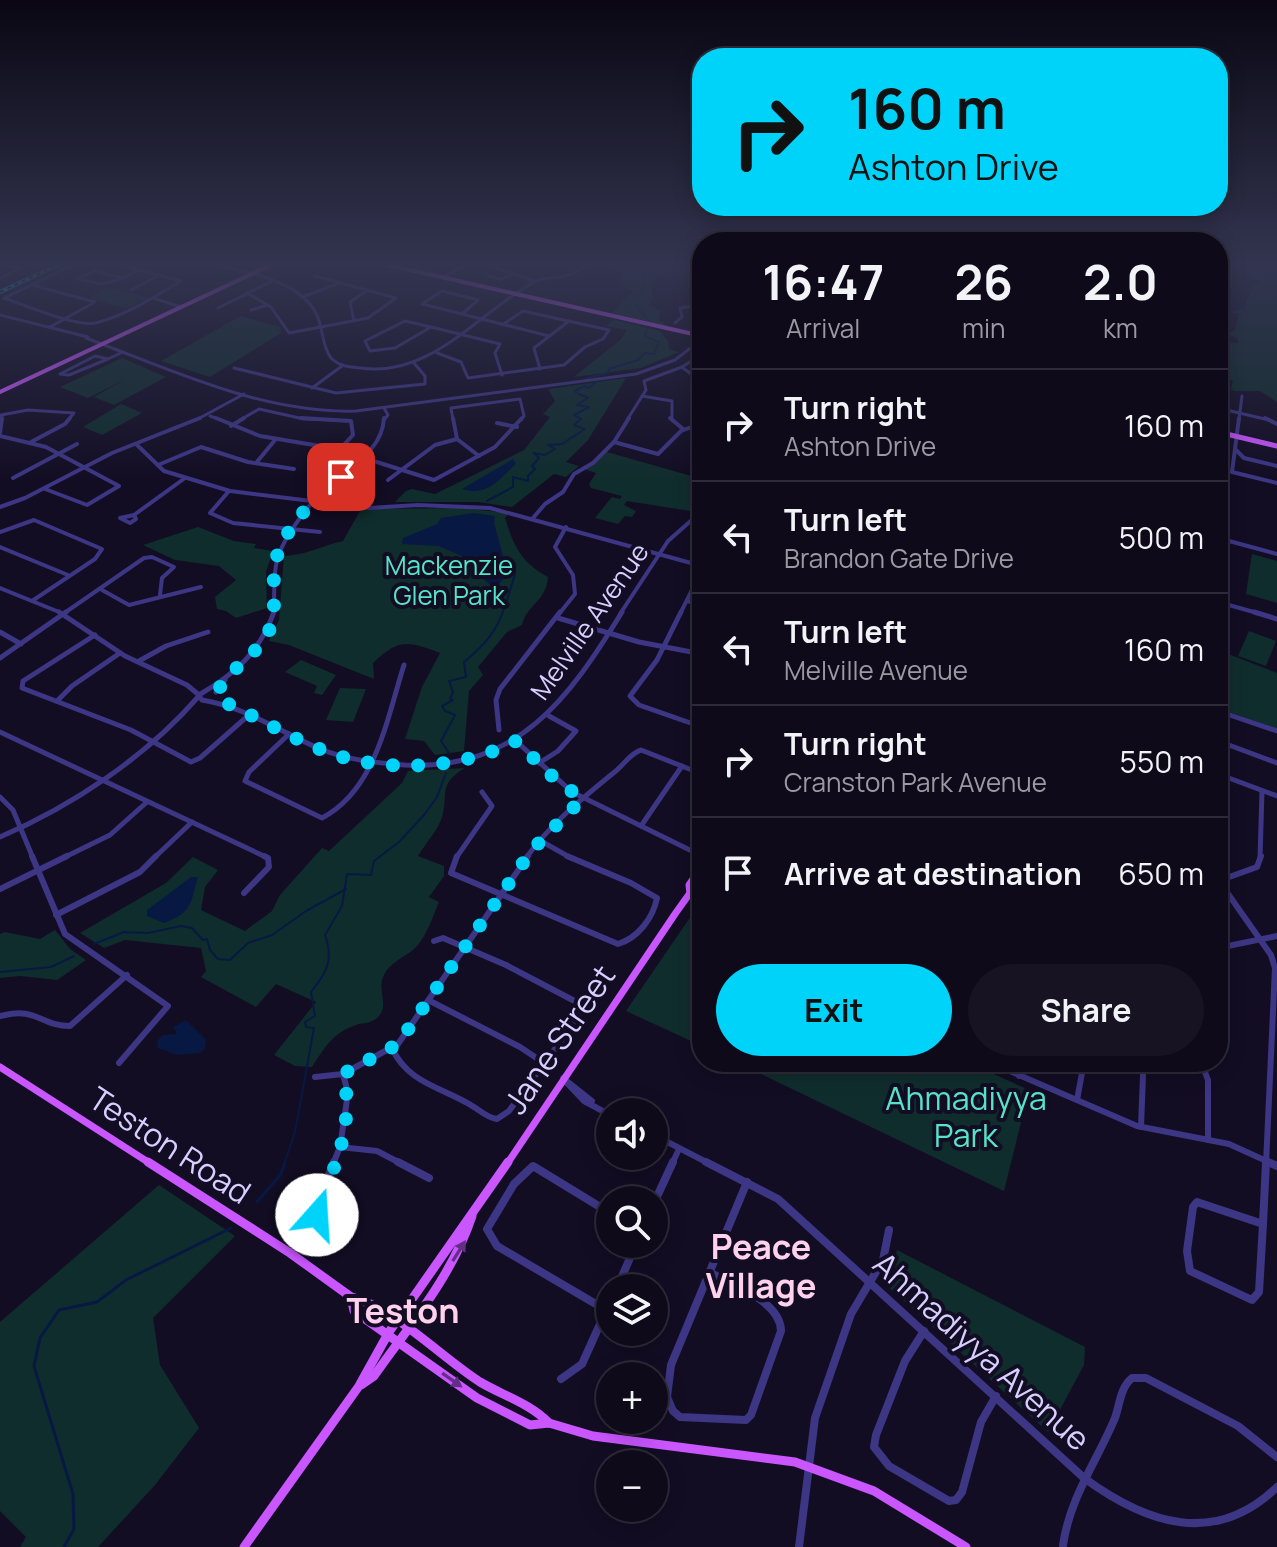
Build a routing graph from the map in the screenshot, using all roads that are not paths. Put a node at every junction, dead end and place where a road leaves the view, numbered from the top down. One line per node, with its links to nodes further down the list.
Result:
1 (83, 337): 11 (street)
2 (117, 337): 11 (main road)
3 (323, 337): 18 (street)
4 (367, 337): 5 (street)
5 (416, 337)
6 (457, 337): 15 (street)
7 (474, 337): 24 (street)
8 (548, 337): 22 (street)
9 (605, 337): 12 (street)
10 (584, 339): 12 (street)
11 (103, 344): 14 (street); 21 (main road)
12 (592, 344): 22 (street)
13 (692, 346): 30 (street)
14 (124, 352): 21 (street); 27 (street)
15 (437, 353): 17 (street); 24 (street)
16 (692, 360): 19 (street)
17 (414, 363): 18 (street); 25 (street)
18 (343, 366): 25 (street)
19 (682, 367): 23 (street); 28 (street)
20 (234, 368): 25 (street)
21 (49, 369): 26 (main road)
22 (540, 369): 24 (street)
23 (692, 374)
24 (502, 375)
25 (312, 388)
26 (0, 392)
27 (245, 394): 30 (street); 33 (street)
28 (642, 396): 39 (street); 45 (street)
29 (1242, 396): 32 (street)
30 (384, 408): 54 (street)
31 (1228, 410): 32 (street)
32 (1240, 413): 35 (street); 42 (street)
33 (210, 416): 36 (street); 48 (street)
34 (497, 423): 38 (street)
35 (1277, 424)
36 (230, 426): 44 (street); 51 (street)
37 (692, 426): 39 (street)
38 (517, 427): 43 (street); 53 (street)
39 (684, 429): 45 (street)
40 (0, 434): 46 (street); 46 (street)
41 (1228, 435): 42 (main road)
42 (1237, 437): 49 (main road); 50 (street)
43 (457, 439): 53 (street); 60 (street)
44 (276, 440): 51 (street); 55 (street)
45 (614, 442): 70 (street)
46 (30, 443): 52 (street)
47 (77, 444): 52 (street)
48 (136, 444): 56 (street); 57 (street)
49 (1277, 446)
50 (1234, 448): 58 (street); 64 (street)
51 (338, 450): 54 (street)
52 (55, 454): 57 (street); 61 (street)
53 (479, 456): 60 (street)
54 (364, 457): 60 (street); 67 (street)
55 (256, 463): 56 (street); 59 (street)
56 (158, 465): 62 (street)
57 (84, 466): 65 (street); 65 (street)
58 (1277, 466)
59 (294, 469)
60 (402, 469): 63 (street)
61 (13, 478)
62 (186, 478): 66 (street); 69 (street)
63 (388, 480)
64 (1277, 483)
65 (45, 489): 68 (street)
66 (230, 491): 67 (street); 73 (street)
67 (314, 501): 70 (street); 73 (street)
68 (0, 507)
69 (134, 515)
70 (533, 518): 72 (street)
71 (692, 518): 78 (street, Melville Avenue)
72 (566, 527): 78 (street); 92 (street)
73 (291, 531): 75 (street); 105 (street)
74 (0, 532): 81 (street)
75 (320, 532)
76 (1228, 541): 79 (street)
77 (0, 547): 81 (street)
78 (659, 554): 80 (street); 96 (street, Melville Avenue)
79 (1277, 554)
80 (692, 565)
81 (69, 576): 87 (street)
82 (201, 587): 86 (street)
83 (0, 588): 87 (street)
84 (101, 589): 86 (street); 86 (street); 91 (street)
85 (692, 590): 88 (street)
86 (160, 595)
87 (31, 601): 91 (street)
88 (687, 601): 89 (street); 99 (street)
89 (692, 602)
90 (1228, 605): 93 (street)
91 (65, 615): 97 (street); 98 (street)
92 (558, 618): 96 (street); 118 (street)
93 (1277, 619)
94 (0, 632): 98 (street)
95 (208, 632): 103 (street)
96 (610, 634): 99 (street); 116 (street, Melville Avenue)
97 (95, 635): 101 (street); 110 (street)
98 (21, 644): 102 (street)
99 (663, 648): 100 (street); 117 (street)
100 (692, 652)
101 (120, 653): 103 (street); 110 (street)
102 (0, 658)
103 (138, 662): 106 (street)
104 (404, 665): 125 (street)
105 (227, 678): 107 (street); 108 (street)
106 (187, 685): 107 (street, Melville Avenue); 109 (street)
107 (208, 689): 108 (street, Melville Avenue); 109 (street)
108 (216, 693): 111 (street); 112 (street, Melville Avenue)
109 (199, 696): 111 (street); 113 (street)
110 (57, 701): 122 (street)
111 (207, 701): 112 (street, Melville Avenue); 113 (street)
112 (230, 705): 114 (street, Melville Avenue)
113 (186, 711): 122 (street)
114 (250, 714): 121 (street, Melville Avenue); 122 (street)
115 (1228, 714): 119 (street)
116 (549, 716): 123 (street, Melville Avenue); 126 (street)
117 (692, 724)
118 (499, 730)
119 (1277, 731)
120 (0, 732): 131 (street)
121 (289, 734): 125 (street, Melville Avenue); 125 (street)
122 (151, 741): 131 (street)
123 (516, 741): 125 (street, Melville Avenue); 126 (street)
124 (1228, 745): 127 (street)
125 (369, 762)
126 (539, 763): 136 (street)
127 (1277, 763)
128 (682, 766): 129 (street); 136 (street); 139 (street)
129 (692, 770)
130 (1228, 778): 132 (street)
131 (103, 781): 137 (street); 140 (street)
132 (1262, 791): 134 (street); 145 (street)
133 (482, 792): 151 (street)
134 (1277, 796)
135 (0, 797): 140 (street)
136 (582, 799): 139 (street); 142 (street)
137 (147, 802): 138 (street); 144 (street)
138 (192, 822): 148 (street); 152 (street)
139 (641, 826): 143 (street)
140 (20, 829): 141 (street); 144 (street)
141 (0, 837)
142 (541, 841): 151 (street); 151 (street)
143 (692, 851)
144 (37, 871): 147 (street); 152 (street)
145 (1228, 877)
146 (692, 881): 149 (main road, Jane Street)
147 (0, 889)
148 (244, 893)
149 (690, 893): 173 (main road, Jane Street)
150 (1228, 894): 154 (street)
151 (502, 896): 157 (street)
152 (56, 915): 158 (street)
153 (1277, 936): 154 (street)
154 (1261, 939): 156 (street); 181 (street)
155 (434, 941): 157 (street)
156 (1228, 946)
157 (466, 948): 159 (street); 163 (street)
158 (127, 975): 160 (street); 162 (street)
159 (430, 1001): 161 (street); 163 (street)
160 (0, 1016)
161 (392, 1048): 163 (street); 170 (street)
162 (119, 1063)
163 (544, 1063)
164 (0, 1067): 193 (main road, Teston Road)
165 (1010, 1072): 171 (street)
166 (1020, 1072): 171 (street)
167 (1082, 1072): 174 (street)
168 (1142, 1072): 176 (street)
169 (1205, 1072): 177 (street)
170 (343, 1074): 172 (street); 179 (street)
171 (1019, 1076): 174 (street)
172 (315, 1077)
173 (562, 1078): 175 (street); 187 (main road, Jane Street)
174 (1077, 1101): 176 (street)
175 (596, 1105)
176 (1141, 1127): 177 (street)
177 (1208, 1140): 181 (street)
178 (668, 1143): 180 (street, Ahmadiyya Avenue)
179 (340, 1147): 183 (street); 189 (street)
180 (679, 1149): 184 (street, Ahmadiyya Avenue); 185 (street)
181 (1266, 1161): 182 (street); 188 (street)
182 (1277, 1166)
183 (429, 1178)
184 (747, 1182): 191 (street); 192 (street, Ahmadiyya Avenue)
185 (662, 1186)
186 (596, 1204): 194 (street)
187 (472, 1216): 195 (main road, Jane Street); 196 (main road, Jane Street, one-way to 187)
188 (1263, 1224): 188 (street)
189 (333, 1230)
190 (889, 1230): 192 (street)
191 (709, 1272): 191 (street)
192 (870, 1283): 197 (street, Ahmadiyya Avenue); 206 (street)
193 (351, 1297): 195 (main road, Teston Road); 199 (main road, Teston Road)
194 (596, 1300)
195 (396, 1322): 196 (main road, Teston Road); 199 (main road, Jane Street)
196 (406, 1328): 200 (main road, Jane Street); 204 (main road, Teston Road)
197 (924, 1331): 203 (street, Ahmadiyya Avenue); 203 (street)
198 (596, 1333): 201 (street)
199 (388, 1335): 200 (main road, Teston Road); 202 (main road, Jane Street)
200 (397, 1341): 202 (main road, Jane Street); 204 (main road, Teston Road, one-way to 204)
201 (561, 1379)
202 (359, 1386): 212 (main road, Jane Street)
203 (996, 1396): 207 (street, Ahmadiyya Avenue)
204 (549, 1423): 206 (main road, Teston Road)
205 (1277, 1457): 207 (street)
206 (810, 1467): 213 (street); 214 (main road, Teston Road)
207 (1084, 1478): 210 (street, Ahmadiyya Avenue); 211 (street)
208 (1277, 1487): 209 (street)
209 (1258, 1515)
210 (1175, 1532)
211 (1063, 1545)
212 (244, 1547)
213 (799, 1547)
214 (966, 1547)

